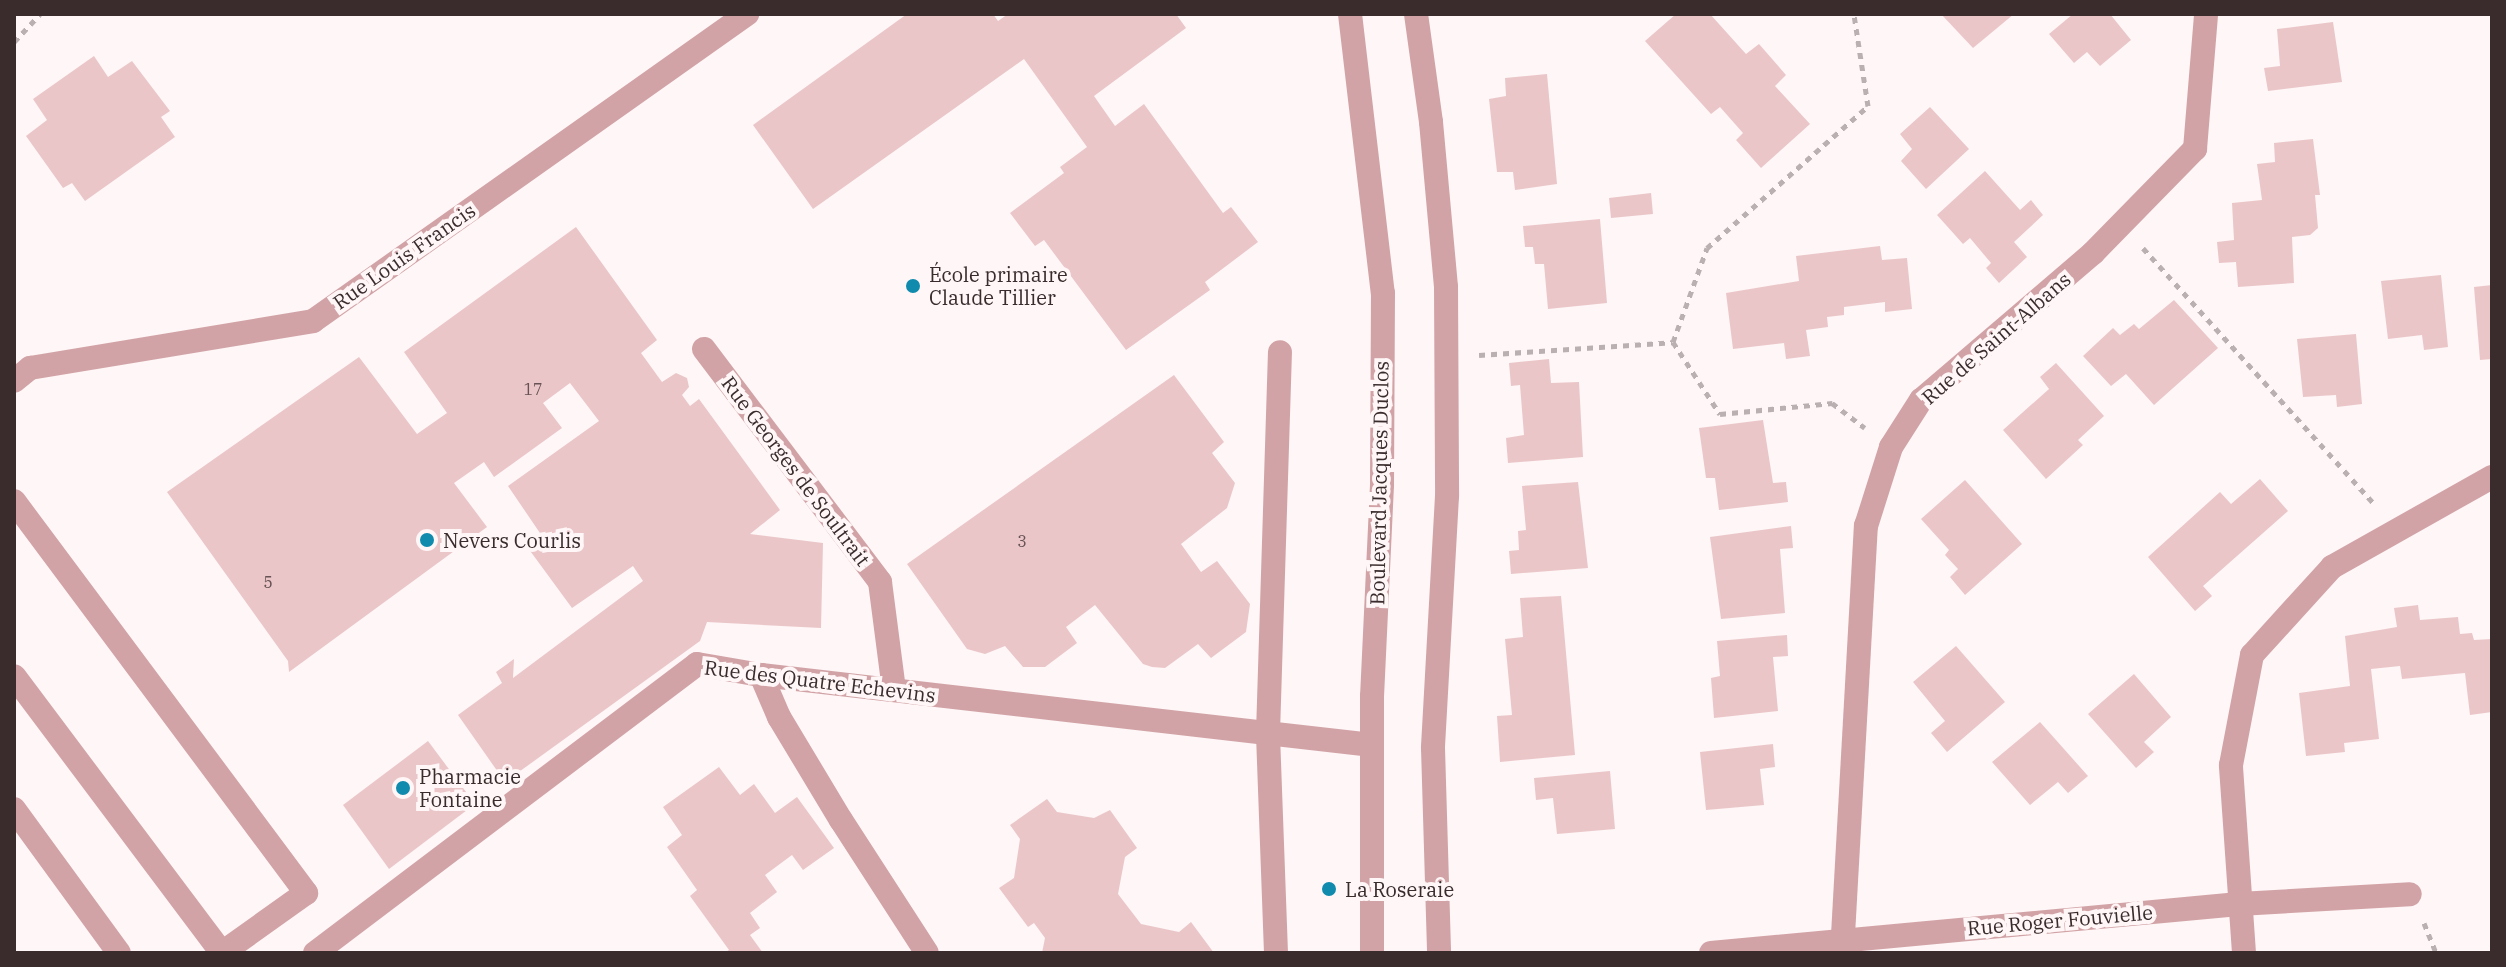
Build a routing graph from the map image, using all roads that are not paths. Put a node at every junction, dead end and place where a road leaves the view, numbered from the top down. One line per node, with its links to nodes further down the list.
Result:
1 (747, 14): 7 (street, Rue Louis Francis)
2 (1350, 14): 14 (street, Boulevard Jacques Duclos)
3 (1416, 14): 24 (street)
4 (2206, 14): 18 (street, Rue de Saint-Albans)
5 (704, 349): 12 (street, Rue Georges de Soultrait)
6 (1280, 352): 13 (street)
7 (14, 381)
8 (2492, 477): 17 (street)
9 (14, 501): 11 (street)
10 (761, 675): 12 (street, Rue des Quatre Echevins); 20 (street, Rue des Quatre Echevins); 21 (street)
11 (14, 676)
12 (894, 690): 13 (street, Rue des Quatre Echevins)
13 (1268, 733): 14 (street, Rue des Quatre Echevins); 22 (street)
14 (1372, 745): 23 (street, Boulevard Jacques Duclos)
15 (14, 809): 19 (street)
16 (2410, 894): 17 (street, Rue Roger Fouvielle)
17 (2239, 904): 18 (street, Rue Roger Fouvielle); 26 (street)
18 (1841, 946): 25 (street, Rue Roger Fouvielle)
19 (119, 953)
20 (315, 953)
21 (927, 953)
22 (1276, 953)
23 (1372, 953)
24 (1439, 953)
25 (1711, 953)
26 (2244, 953)

